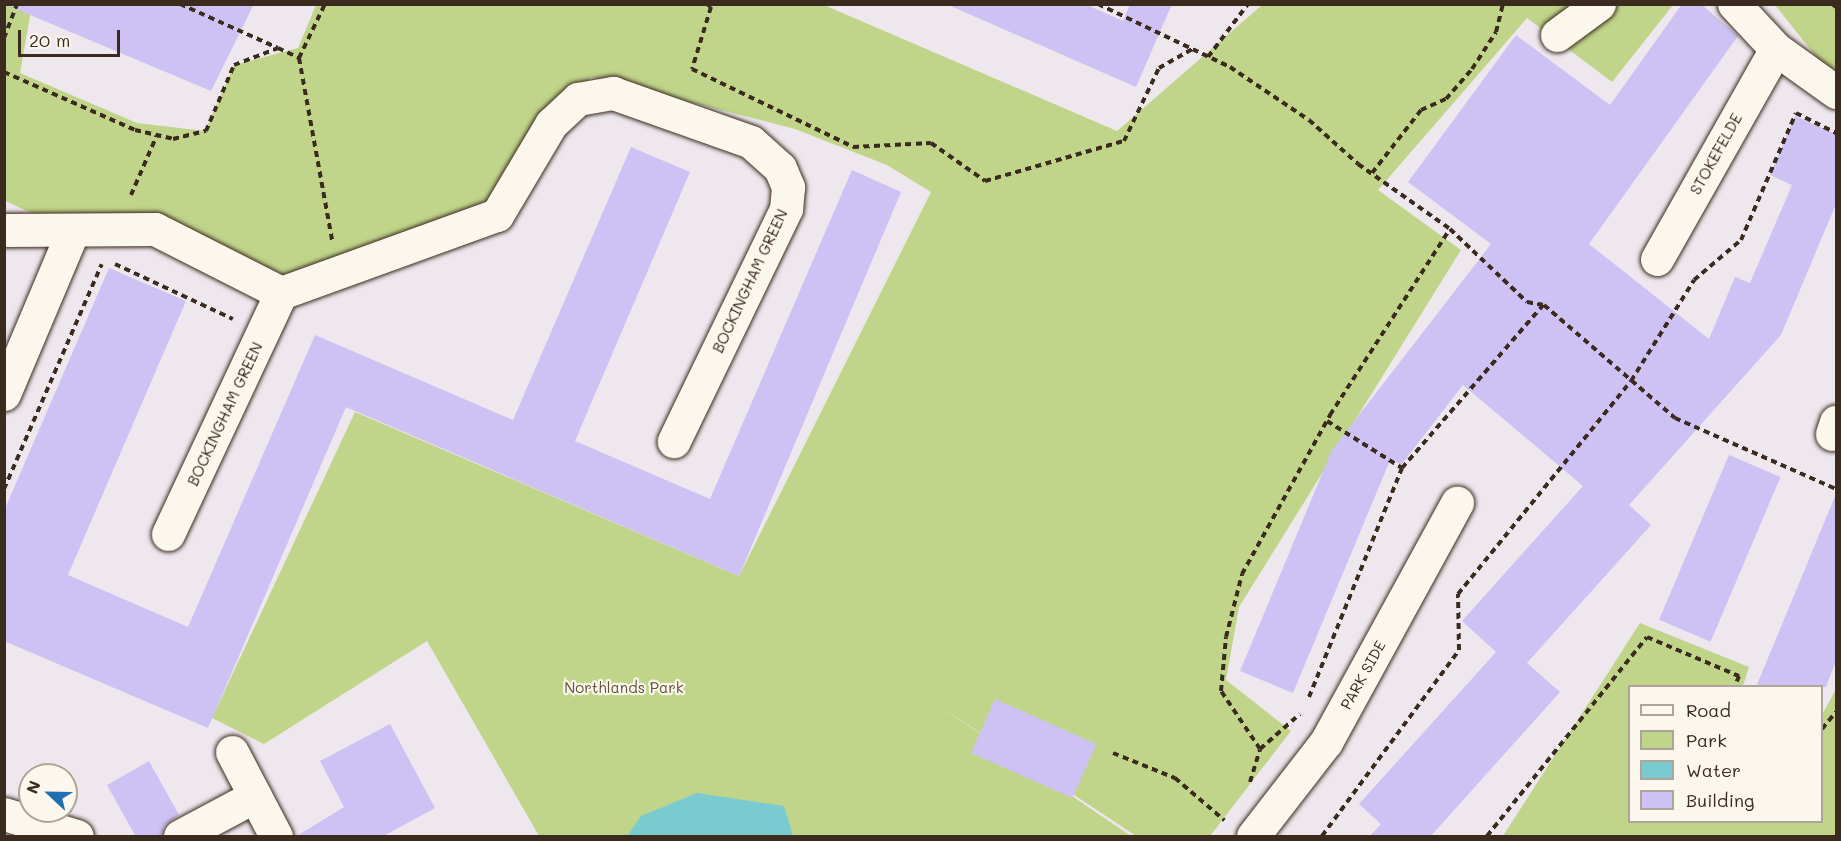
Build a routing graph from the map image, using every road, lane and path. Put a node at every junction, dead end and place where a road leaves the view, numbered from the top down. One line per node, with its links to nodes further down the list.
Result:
1 (17, 4): 16 (path)
2 (180, 4): 12 (path)
3 (325, 4): 21 (path)
4 (707, 4): 18 (path)
5 (1098, 4): 14 (path)
6 (1113, 4): 14 (path)
7 (1248, 4): 20 (path)
8 (1503, 4): 26 (path)
9 (1599, 4): 15 (street)
10 (1734, 4): 19 (street)
11 (1832, 4): 13 (path)
12 (187, 6): 17 (path)
13 (1836, 8)
14 (1110, 10): 18 (path)
15 (1557, 35)
16 (4, 38)
17 (278, 48): 21 (path); 25 (path)
18 (1194, 48): 20 (path)
19 (1776, 49): 23 (street); 31 (street, STOKEFELDE)
20 (1208, 57): 26 (path)
21 (298, 58): 32 (path)
22 (4, 72): 25 (path)
23 (1836, 92)
24 (1836, 133): 36 (path)
25 (157, 135): 29 (path)
26 (1372, 173): 27 (path)
27 (1450, 229): 34 (path); 38 (path)
28 (4, 230): 30 (street)
29 (115, 230): 30 (street); 33 (street)
30 (73, 231): 37 (street)
31 (1657, 259)
32 (338, 273): 33 (street, BOCKINGHAM GREEN); 39 (street, BOCKINGHAM GREEN)
33 (281, 293): 35 (street, BOCKINGHAM GREEN)
34 (1544, 304): 36 (path); 40 (path)
35 (263, 333): 41 (path); 44 (street, BOCKINGHAM GREEN)
36 (1631, 381): 42 (path); 60 (path)
37 (4, 394)
38 (1327, 421): 40 (path); 50 (path)
39 (674, 441)
40 (1402, 468): 46 (path)
41 (4, 489)
42 (1836, 489)
43 (1457, 503): 56 (street, PARK SIDE)
44 (168, 534)
45 (1736, 685): 61 (path)
46 (1307, 701)
47 (1303, 712): 50 (path)
48 (1836, 712): 49 (path)
49 (1823, 727)
50 (1260, 749): 53 (path)
51 (232, 752): 54 (street)
52 (1113, 753): 56 (path)
53 (1244, 795)
54 (255, 796): 58 (street); 59 (street)
55 (4, 814): 57 (street)
56 (1243, 825)
57 (77, 837)
58 (180, 837)
59 (276, 837)
60 (1322, 837)
61 (1487, 837)

